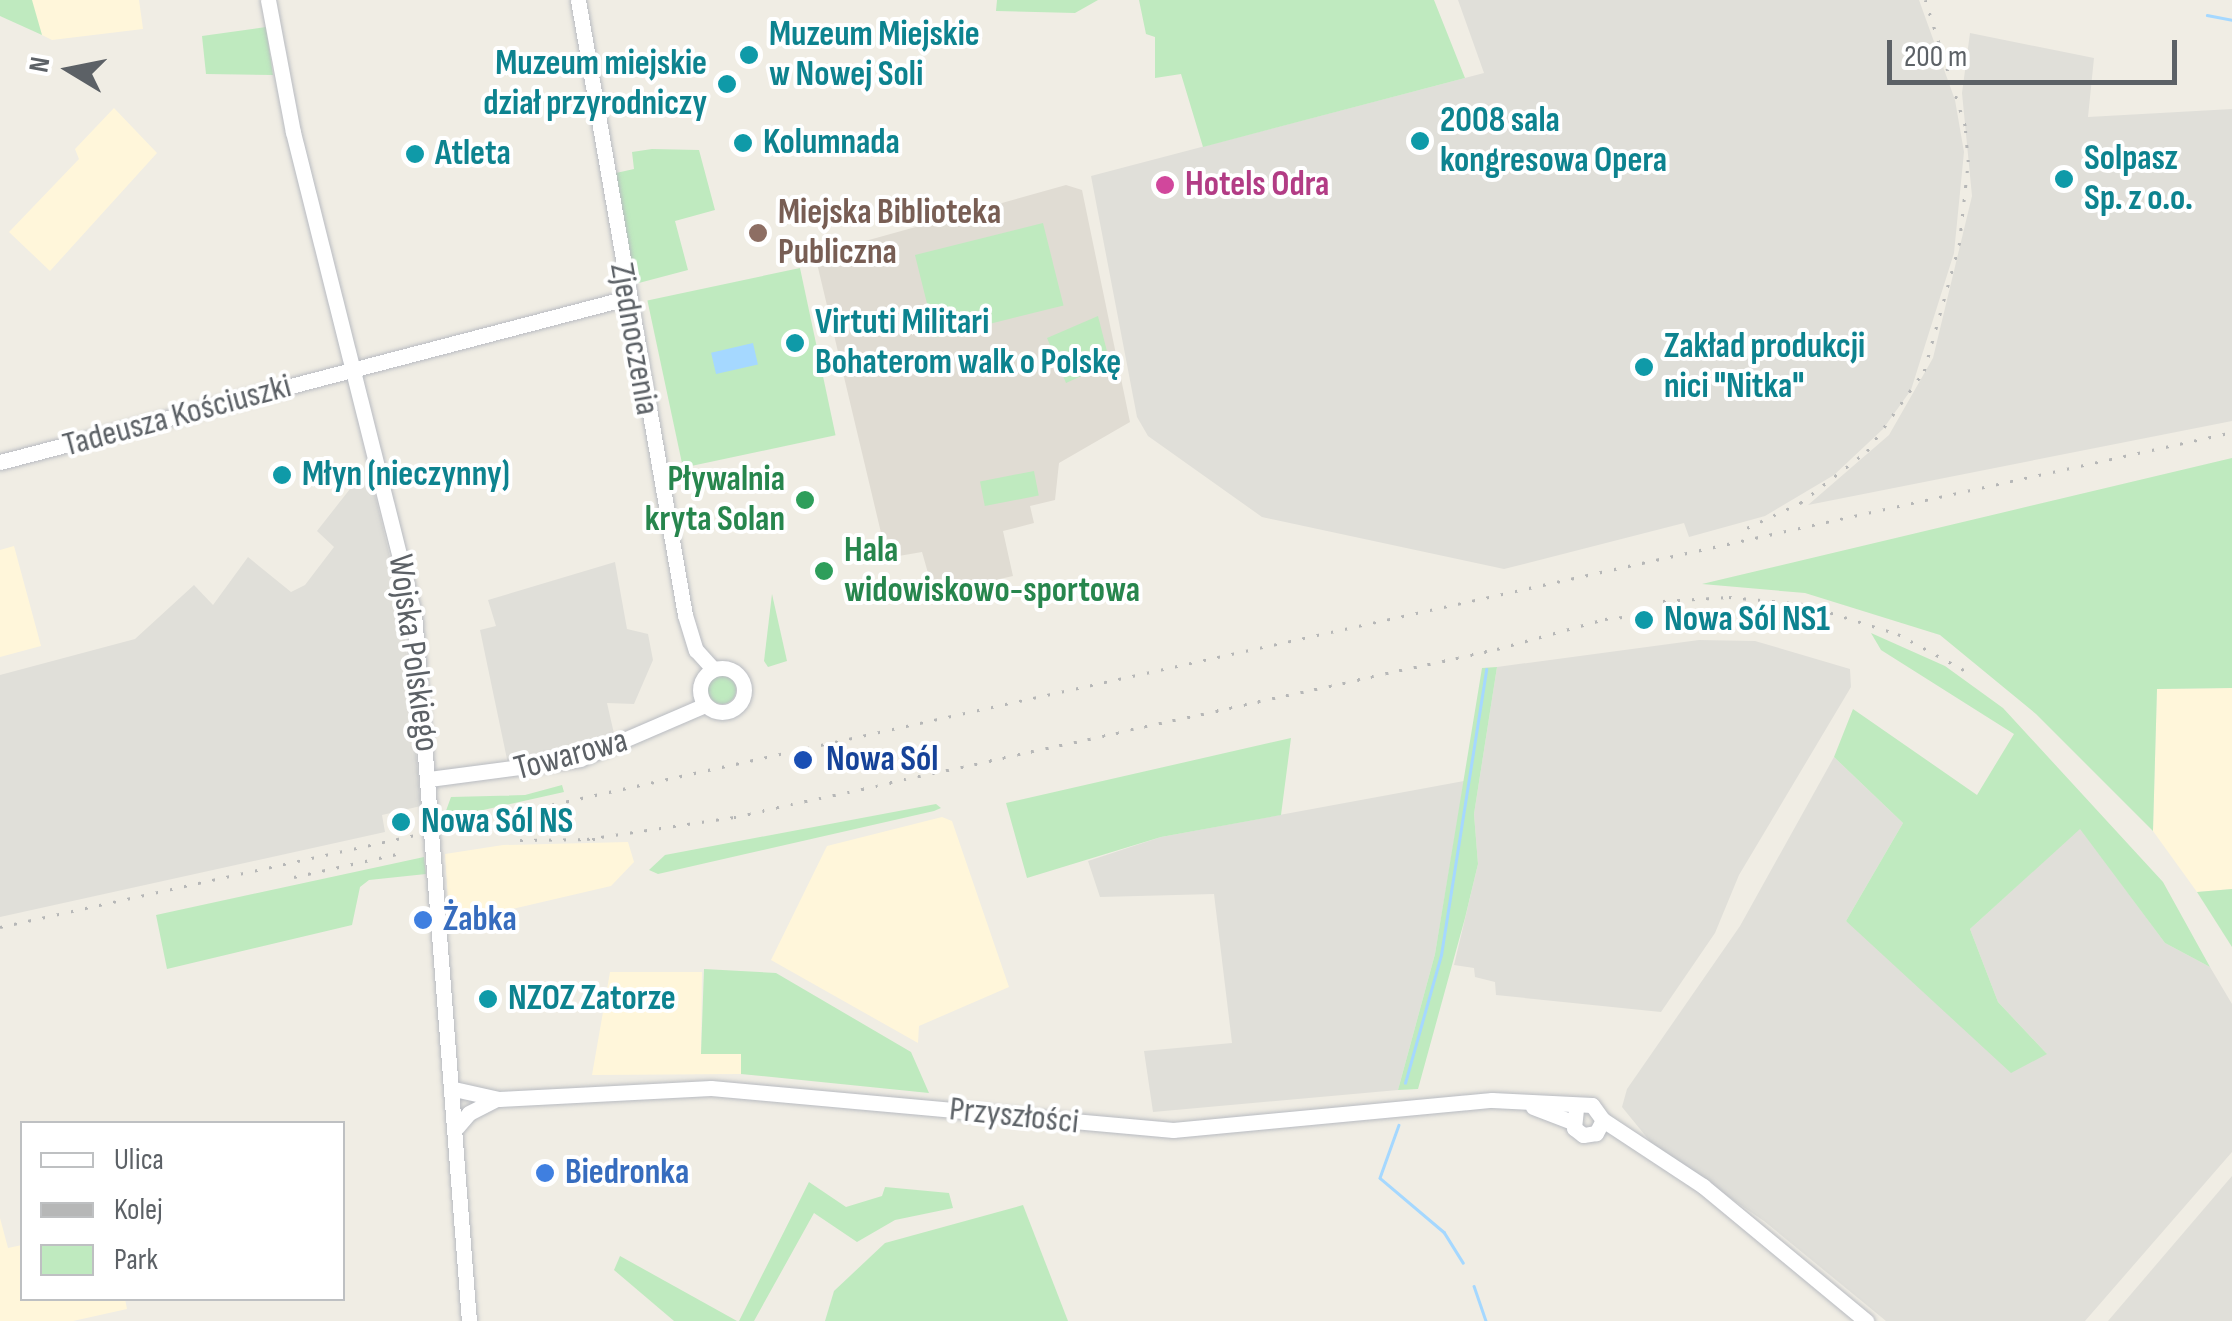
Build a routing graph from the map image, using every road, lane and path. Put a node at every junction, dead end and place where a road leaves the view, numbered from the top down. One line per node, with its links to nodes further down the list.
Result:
1 (268, 0): 4 (street, Wojska Polskiego)
2 (578, 0): 3 (street, Zjednoczenia)
3 (627, 298): 4 (street, Tadeusza Kościuszki); 6 (street, Zjednoczenia)
4 (354, 370): 5 (street, Tadeusza Kościuszki); 8 (street, Wojska Polskiego)
5 (0, 462)
6 (714, 669): 7 (street); 7 (street)
7 (705, 705): 8 (street, Towarowa)
8 (429, 779): 9 (street, Wojska Polskiego)
9 (454, 1089): 10 (street, Przyszłości); 13 (street, Wojska Polskiego)
10 (499, 1099): 11 (street, Przyszłości); 13 (street)
11 (1574, 1116): 12 (street); 12 (street)
12 (1600, 1126): 15 (street)
13 (458, 1127): 14 (street, Wojska Polskiego)
14 (469, 1321)
15 (1866, 1321)

